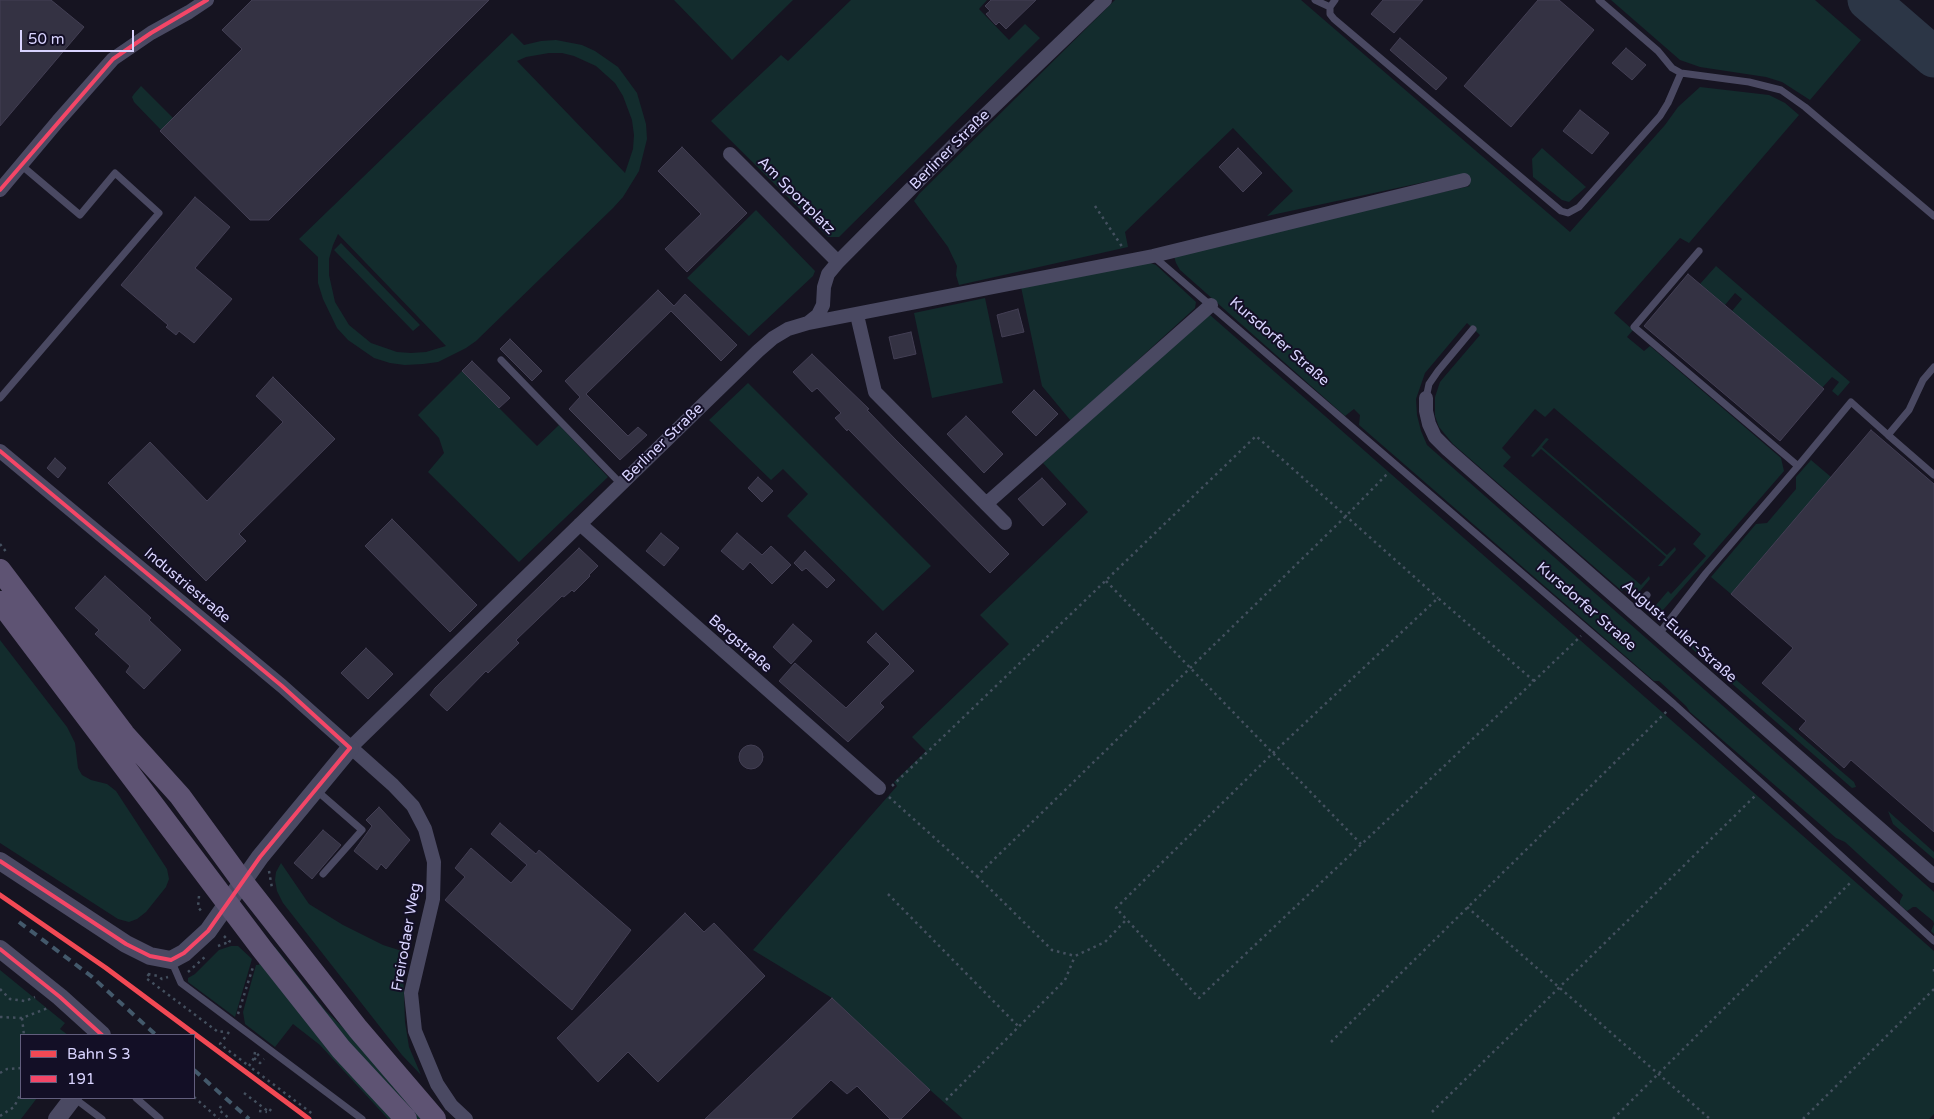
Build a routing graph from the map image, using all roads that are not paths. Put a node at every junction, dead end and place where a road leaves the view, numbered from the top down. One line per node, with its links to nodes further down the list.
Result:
1 (207, 0): 9 (street)
2 (1106, 0): 15 (street, Berliner Straße)
3 (1315, 0): 6 (lane)
4 (1334, 0): 6 (lane)
5 (1599, 0): 7 (lane)
6 (1330, 7): 7 (lane)
7 (1681, 73): 12 (lane)
8 (730, 154): 15 (street, Am Sportplatz)
9 (21, 165): 11 (street); 22 (lane)
10 (1464, 180): 14 (street)
11 (0, 190)
12 (1934, 216)
13 (1698, 251): 26 (lane)
14 (1153, 256): 16 (lane, Kursdorfer Straße); 17 (street)
15 (838, 262): 18 (street, Berliner Straße)
16 (1211, 304): 29 (street, Kursdorfer Straße); 45 (lane, Kursdorfer Straße)
17 (857, 315): 18 (street); 29 (street)
18 (808, 323): 28 (street, Berliner Straße)
19 (1473, 329): 23 (lane)
20 (501, 360): 28 (lane)
21 (1934, 367): 24 (lane)
22 (0, 398)
23 (1426, 398): 35 (street, August-Euler-Straße)
24 (1888, 435): 26 (lane); 27 (lane)
25 (0, 451): 37 (street, Industriestraße)
26 (1798, 466): 36 (lane)
27 (1934, 475)
28 (621, 484): 31 (street, Berliner Straße)
29 (986, 504): 30 (street)
30 (1005, 523)
31 (580, 524): 37 (street, Berliner Straße); 38 (street, Bergstraße)
32 (0, 570): 43 (main road)
33 (1646, 595): 35 (lane)
34 (0, 602): 44 (main road)
35 (1632, 611): 36 (street, August-Euler-Straße)
36 (1658, 634): 42 (street, August-Euler-Straße)
37 (350, 748): 39 (street, Berliner Straße); 58 (street, Freirodaer Weg)
38 (879, 788)
39 (316, 789): 41 (lane); 43 (street, Berliner Straße)
40 (0, 861): 47 (street)
41 (323, 874)
42 (1934, 876)
43 (242, 881): 44 (street, Berliner Straße); 57 (main road)
44 (226, 903): 47 (street, Berliner Straße); 56 (main road)
45 (1934, 941)
46 (0, 949): 48 (street)
47 (171, 960): 55 (lane)
48 (101, 1034)
49 (72, 1099): 52 (street)
50 (74, 1099): 53 (lane)
51 (137, 1099): 54 (lane)
52 (57, 1119)
53 (102, 1119)
54 (160, 1119)
55 (362, 1119)
56 (406, 1119)
57 (435, 1119)
58 (466, 1119)

